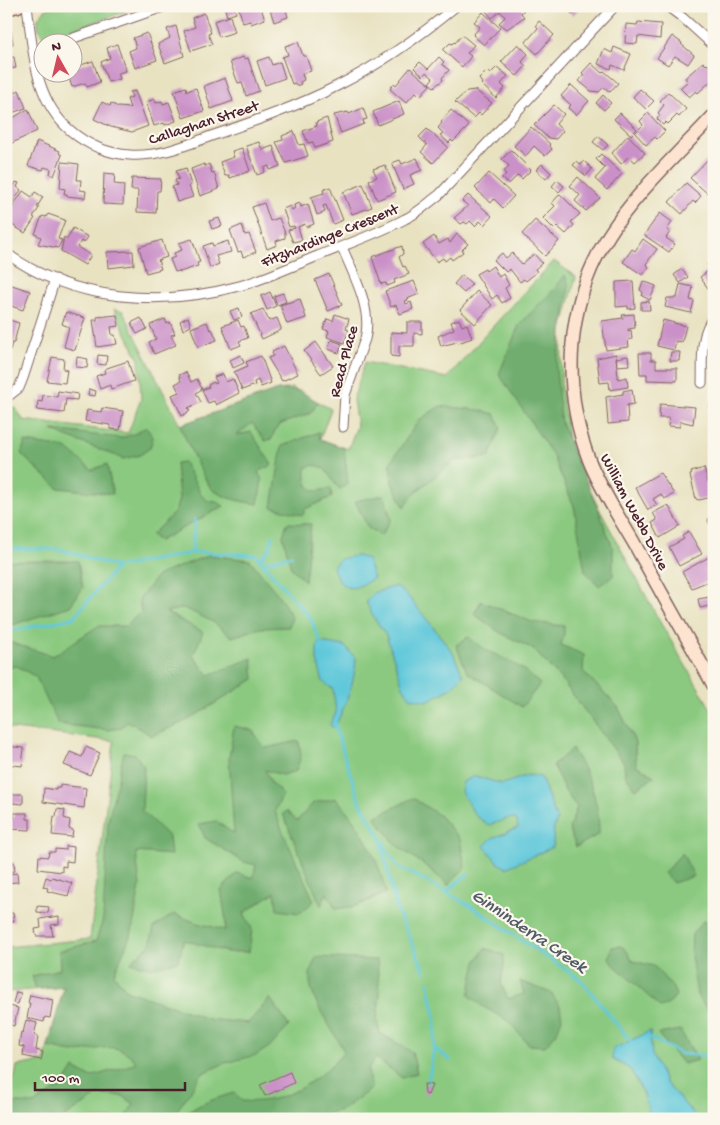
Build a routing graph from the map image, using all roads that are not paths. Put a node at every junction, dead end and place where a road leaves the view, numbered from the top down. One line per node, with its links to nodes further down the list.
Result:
1 (18, 6): 7 (main road)
2 (27, 6): 8 (street, Callaghan Street)
3 (166, 6): 9 (street)
4 (456, 6): 11 (street, Callaghan Street)
5 (615, 6): 13 (street, Fitzhardinge Crescent)
6 (667, 6): 10 (street)
7 (6, 9)
8 (33, 32)
9 (82, 35)
10 (714, 46)
11 (39, 82)
12 (714, 115): 20 (main road, William Webb Drive)
13 (342, 246): 15 (street, Fitzhardinge Crescent); 19 (street, Read Place)
14 (6, 253): 15 (street, Fitzhardinge Crescent)
15 (55, 279): 18 (street)
16 (714, 317): 17 (street)
17 (702, 383)
18 (6, 398)
19 (343, 427)
20 (714, 686)

